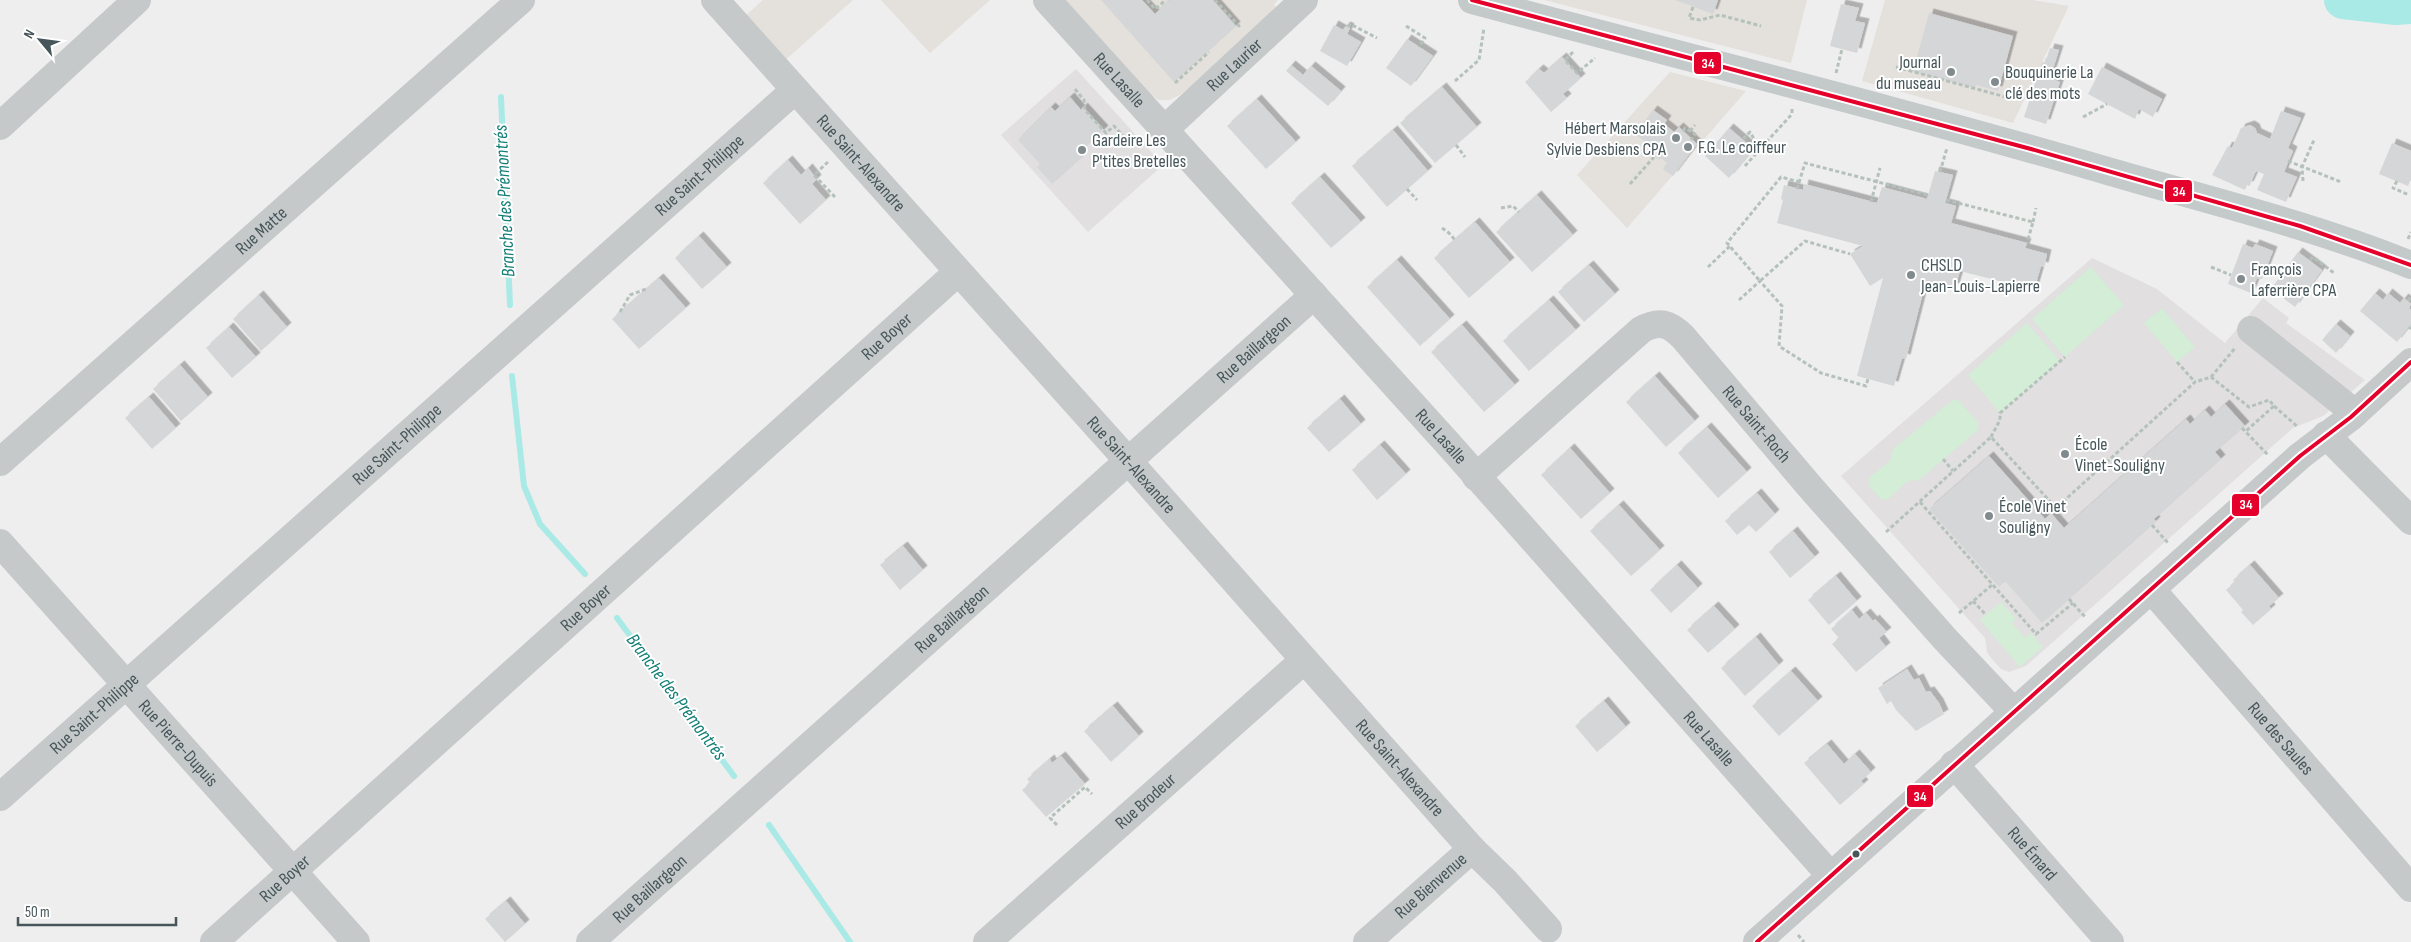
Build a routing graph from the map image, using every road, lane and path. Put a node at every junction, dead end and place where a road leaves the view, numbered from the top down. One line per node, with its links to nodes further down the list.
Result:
1 (137, 0): 32 (street)
2 (522, 0): 103 (street, Rue Matte)
3 (714, 0): 26 (street, Rue Saint-Alexandre)
4 (1048, 0): 33 (street, Rue Lasalle)
5 (1166, 0): 8 (path)
6 (1215, 0): 14 (path)
7 (1304, 0): 33 (street, Rue Laurier)
8 (1148, 3)
9 (1693, 7): 12 (path)
10 (1479, 10): 23 (path); 75 (main road)
11 (1406, 26): 16 (path)
12 (1761, 26)
13 (1348, 27): 15 (path)
14 (1232, 32)
15 (1377, 38)
16 (1419, 47)
17 (1213, 49): 24 (path)
18 (1842, 49): 22 (path)
19 (1596, 56): 20 (path)
20 (1565, 60)
21 (1896, 68): 27 (path)
22 (1835, 78)
23 (1455, 81)
24 (1175, 83)
25 (1074, 89): 41 (path)
26 (795, 90): 78 (street, Rue Saint-Alexandre); 122 (street, Rue Saint-Philippe)
27 (2006, 97)
28 (1791, 100): 42 (path)
29 (2107, 104): 30 (path)
30 (2083, 117)
31 (1695, 125): 35 (path)
32 (0, 126)
33 (1164, 130): 83 (street, Rue Lasalle)
34 (1683, 131): 35 (path)
35 (1690, 131): 37 (path)
36 (1743, 139): 42 (path)
37 (1691, 140)
38 (2314, 140): 47 (path)
39 (1948, 143): 49 (path)
40 (1456, 145): 43 (path)
41 (1134, 148)
42 (1760, 148): 46 (path)
43 (1465, 156)
44 (1654, 156): 56 (path)
45 (2288, 161): 47 (path)
46 (1744, 166)
47 (2302, 167): 52 (path); 55 (path)
48 (1880, 168): 51 (path)
49 (1940, 172)
50 (814, 175): 61 (path)
51 (1876, 181): 54 (path); 59 (path); 64 (path)
52 (2302, 181)
53 (2397, 181): 60 (path)
54 (1800, 182): 58 (path); 72 (path)
55 (2341, 182)
56 (1630, 184)
57 (1407, 189): 62 (path)
58 (1798, 189)
59 (1928, 195)
60 (2409, 195)
61 (835, 197)
62 (1417, 200)
63 (1946, 200): 68 (path)
64 (1871, 202)
65 (1501, 208): 67 (path)
66 (2036, 208): 68 (path)
67 (1519, 212)
68 (2033, 222): 71 (path)
69 (1442, 228): 70 (path)
70 (1455, 240)
71 (2027, 243)
72 (1730, 246): 76 (path); 81 (path)
73 (1850, 254): 81 (path)
74 (2310, 260): 79 (path)
75 (2411, 264)
76 (1708, 267)
77 (2211, 267): 80 (path)
78 (958, 272): 104 (street, Rue Saint-Alexandre); 129 (street, Rue Boyer)
79 (2334, 273)
80 (2231, 275)
81 (1760, 281): 85 (path); 93 (path)
82 (646, 289): 87 (path)
83 (1314, 295): 104 (street, Rue Baillargeon); 106 (street, Rue Lasalle)
84 (2411, 296): 86 (path)
85 (1739, 300)
86 (2408, 301)
87 (620, 312)
88 (2242, 340): 92 (path); 96 (street)
89 (2065, 357): 100 (path)
90 (2177, 362): 94 (path)
91 (2411, 362): 96 (street)
92 (2211, 377): 94 (path); 95 (path)
93 (1868, 379)
94 (2195, 382): 100 (path)
95 (2274, 406): 98 (path); 99 (path)
96 (2355, 413): 99 (street)
97 (2242, 428): 98 (path)
98 (2246, 432): 101 (path)
99 (2313, 433): 108 (street); 114 (street)
100 (1992, 437): 105 (path)
101 (2268, 455)
102 (1943, 459): 105 (path)
103 (0, 462)
104 (1128, 462): 121 (street, Rue Saint-Alexandre); 136 (street, Rue Baillargeon)
105 (1954, 472): 107 (path)
106 (1476, 477): 123 (street, Rue Saint-Roch); 130 (street, Rue Lasalle)
107 (1920, 502): 110 (path); 113 (path)
108 (2411, 521)
109 (2152, 525): 112 (path)
110 (1886, 532)
111 (0, 543): 122 (street, Rue Pierre-Dupuis)
112 (2168, 544)
113 (1992, 585): 116 (path); 117 (path)
114 (2151, 589): 123 (street); 131 (street, Rue des Saules)
115 (2069, 599): 117 (path)
116 (1973, 601): 118 (path); 119 (path)
117 (2073, 603): 120 (path)
118 (1959, 613)
119 (1986, 615)
120 (2085, 618)
121 (1304, 660): 128 (street, Rue Saint-Alexandre); 137 (street, Rue Brodeur)
122 (127, 684): 126 (street, Rue Saint-Philippe); 129 (street, Rue Pierre-Dupuis)
123 (2013, 711): 124 (street)
124 (1954, 764): 130 (street); 139 (street, Rue Émard)
125 (1092, 794): 127 (path)
126 (0, 797)
127 (1057, 825)
128 (1472, 849): 132 (street, Rue Saint-Alexandre); 138 (street, Rue Bienvenue)
129 (292, 871): 134 (street, Rue Boyer); 135 (street, Rue Pierre-Dupuis)
130 (1830, 875): 133 (street)
131 (2411, 888)
132 (1548, 929)
133 (1768, 939)
134 (214, 942)
135 (356, 942)
136 (590, 942)
137 (987, 942)
138 (1367, 942)
139 (2110, 942)

